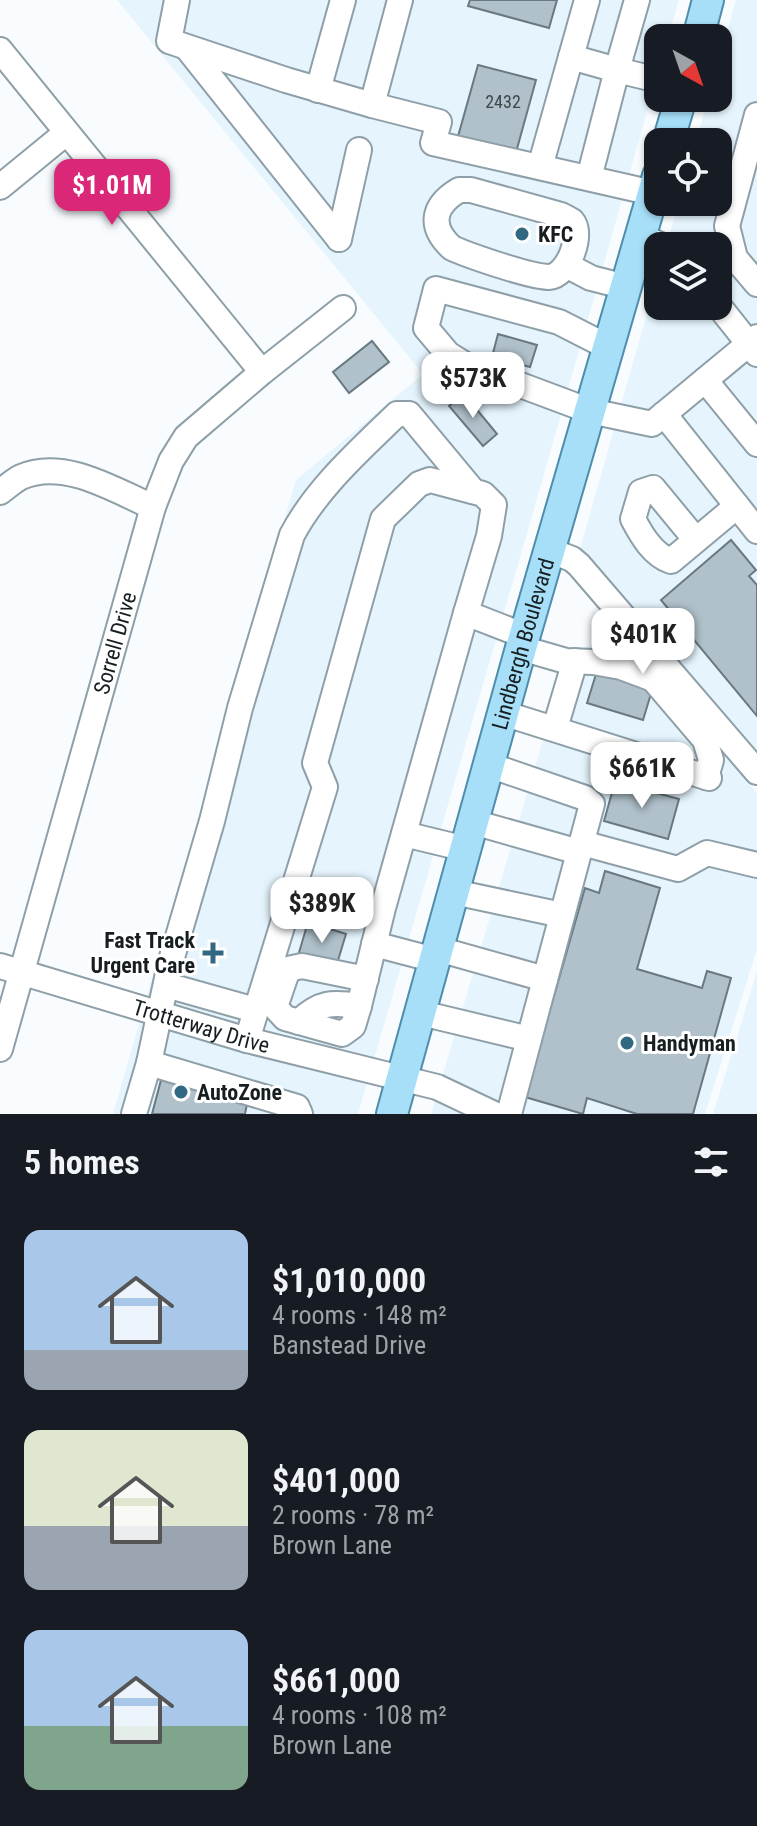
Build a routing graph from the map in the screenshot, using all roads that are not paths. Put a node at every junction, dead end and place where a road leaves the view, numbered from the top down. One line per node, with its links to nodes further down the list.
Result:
1 (177, 0): 8 (street)
2 (343, 0): 13 (street)
3 (400, 0): 14 (street)
4 (587, 0): 10 (street)
5 (637, 0): 11 (street)
6 (708, 0): 7 (main road)
7 (702, 24)
8 (188, 49): 13 (street); 17 (street)
9 (0, 50): 16 (street)
10 (571, 57): 11 (street); 18 (street)
11 (617, 70): 12 (street); 19 (street)
12 (644, 77)
13 (318, 90): 14 (street)
14 (372, 105): 18 (street)
15 (757, 115): 24 (street)
16 (66, 133): 21 (street); 30 (street)
17 (359, 150)
18 (540, 167): 19 (street)
19 (589, 178): 20 (street)
20 (644, 183)
21 (0, 187)
22 (644, 255): 25 (main road, Lindbergh Boulevard)
23 (568, 266): 23 (street); 25 (street)
24 (757, 284)
25 (626, 287): 29 (main road, Lindbergh Boulevard)
26 (343, 308): 30 (street, Sorrell Drive)
27 (732, 320): 28 (street)
28 (754, 345): 31 (street)
29 (608, 347): 32 (main road, Lindbergh Boulevard); 32 (street)
30 (262, 372): 38 (street, Sorrell Drive)
31 (705, 380): 33 (street); 34 (street)
32 (590, 411): 33 (street); 41 (main road, Lindbergh Boulevard)
33 (664, 414): 37 (street)
34 (757, 444)
35 (473, 491): 42 (street); 60 (street); 64 (street)
36 (0, 492): 38 (street)
37 (737, 506): 39 (street); 40 (street)
38 (153, 507): 57 (street, Sorrell Drive)
39 (757, 531)
40 (696, 540)
41 (549, 550): 43 (main road, Lindbergh Boulevard); 48 (street)
42 (466, 613): 43 (street); 49 (street)
43 (523, 642): 44 (street); 45 (main road, Lindbergh Boulevard)
44 (575, 661): 46 (street); 46 (street)
45 (503, 713): 46 (street); 47 (main road, Lindbergh Boulevard)
46 (555, 728)
47 (489, 765): 50 (main road, Lindbergh Boulevard); 51 (street)
48 (757, 772)
49 (404, 834): 50 (street); 55 (street)
50 (470, 835): 51 (street); 53 (main road, Lindbergh Boulevard)
51 (580, 847): 52 (street); 54 (street)
52 (757, 865)
53 (454, 892): 54 (street); 56 (main road, Lindbergh Boulevard)
54 (562, 915): 59 (street)
55 (374, 944): 56 (street); 58 (street)
56 (437, 954): 59 (street); 65 (main road, Lindbergh Boulevard)
57 (12, 970): 66 (street, Trotterway Drive); 70 (street, Sorrell Drive)
58 (366, 979): 63 (street); 67 (street)
59 (545, 979): 68 (street)
60 (166, 985): 64 (street); 66 (street)
61 (297, 991): 62 (street)
62 (332, 1002): 63 (street); 67 (street)
63 (359, 1006): 67 (street)
64 (255, 1010): 69 (street)
65 (421, 1013): 68 (street); 72 (main road, Lindbergh Boulevard)
66 (159, 1014): 69 (street, Trotterway Drive); 71 (street)
67 (299, 1022)
68 (529, 1039): 77 (street)
69 (247, 1040): 72 (street, Trotterway Drive)
70 (0, 1049)
71 (149, 1063): 73 (street); 74 (street)
72 (402, 1079): 75 (main road, Lindbergh Boulevard); 76 (street, Trotterway Drive)
73 (134, 1114)
74 (300, 1114)
75 (392, 1114)
76 (494, 1114)
77 (509, 1114)

